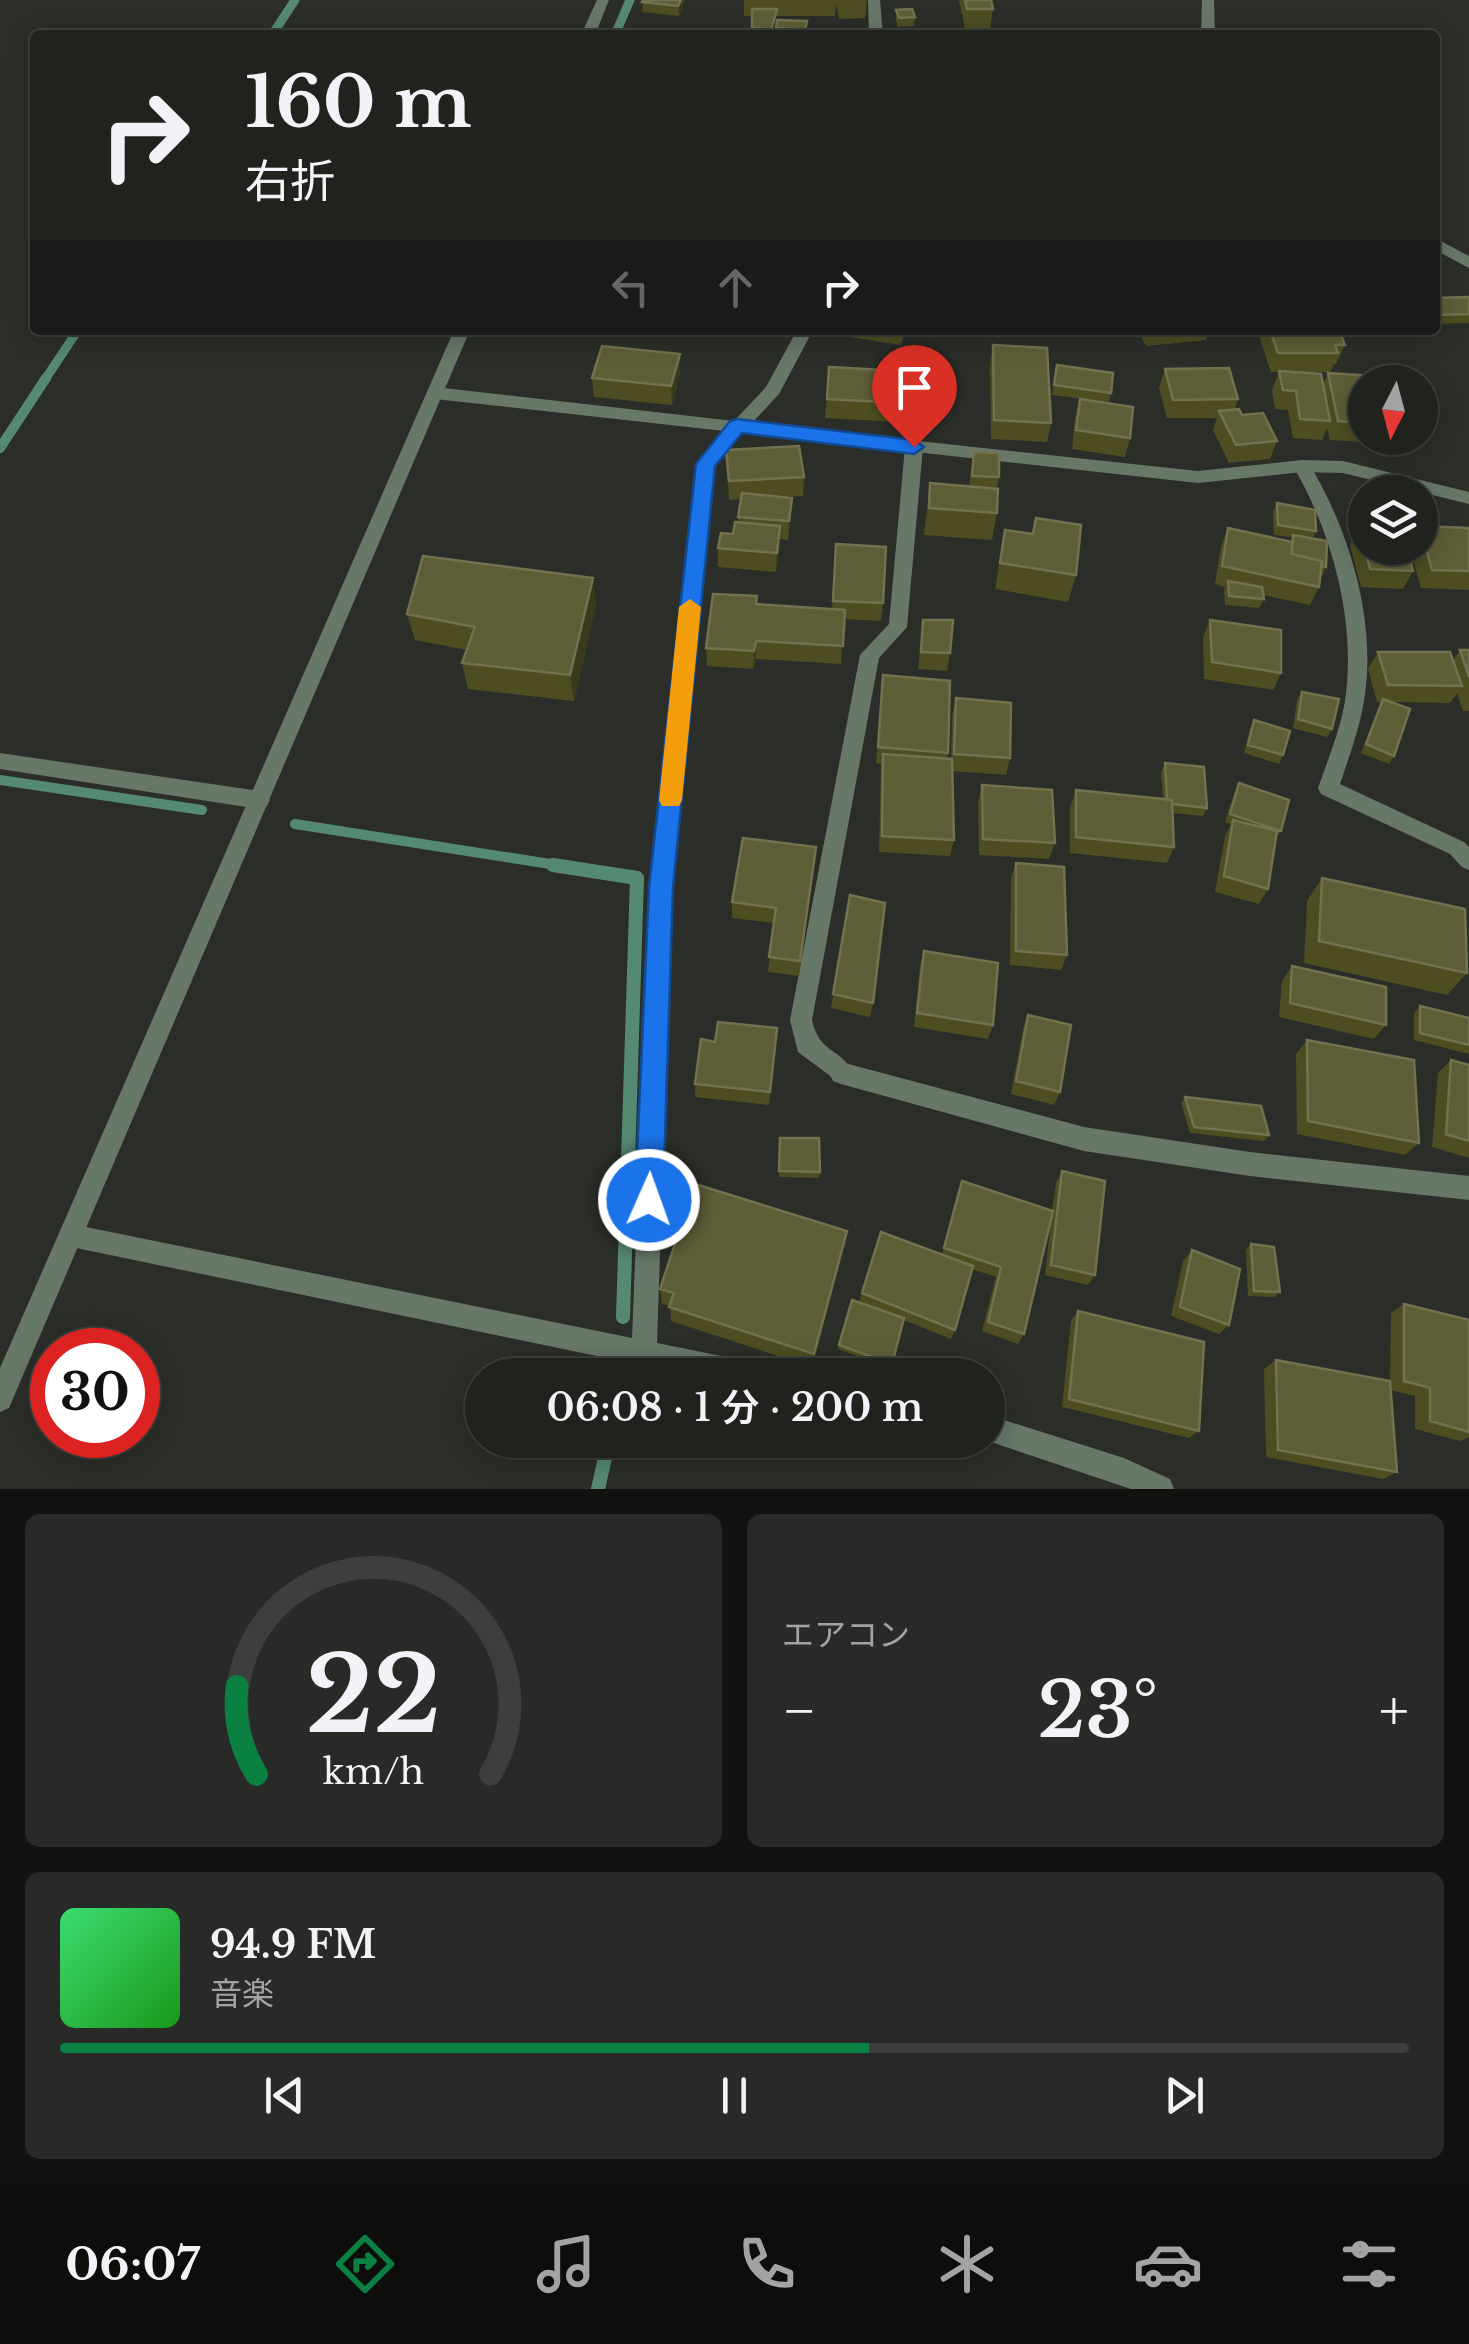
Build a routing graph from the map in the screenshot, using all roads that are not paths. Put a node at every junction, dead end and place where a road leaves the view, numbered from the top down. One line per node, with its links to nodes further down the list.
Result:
1 (604, 0): 4 (street)
2 (874, 0): 5 (street)
3 (1208, 0): 6 (street)
4 (590, 30)
5 (876, 30)
6 (1208, 30)
7 (1440, 245): 8 (street)
8 (1466, 253)
9 (460, 335): 11 (street)
10 (803, 335): 12 (street)
11 (435, 393): 12 (street); 17 (street)
12 (737, 426): 13 (street); 21 (street)
13 (914, 447): 14 (street); 19 (street)
14 (1302, 466): 15 (street); 18 (street)
15 (1469, 498)
16 (0, 760): 17 (street)
17 (260, 800): 20 (street)
18 (1469, 861)
19 (1469, 1188)
20 (71, 1236): 21 (street); 23 (street)
21 (644, 1352): 22 (street)
22 (672, 1358)
23 (0, 1398)
24 (1005, 1433): 25 (street)
25 (1160, 1489)

